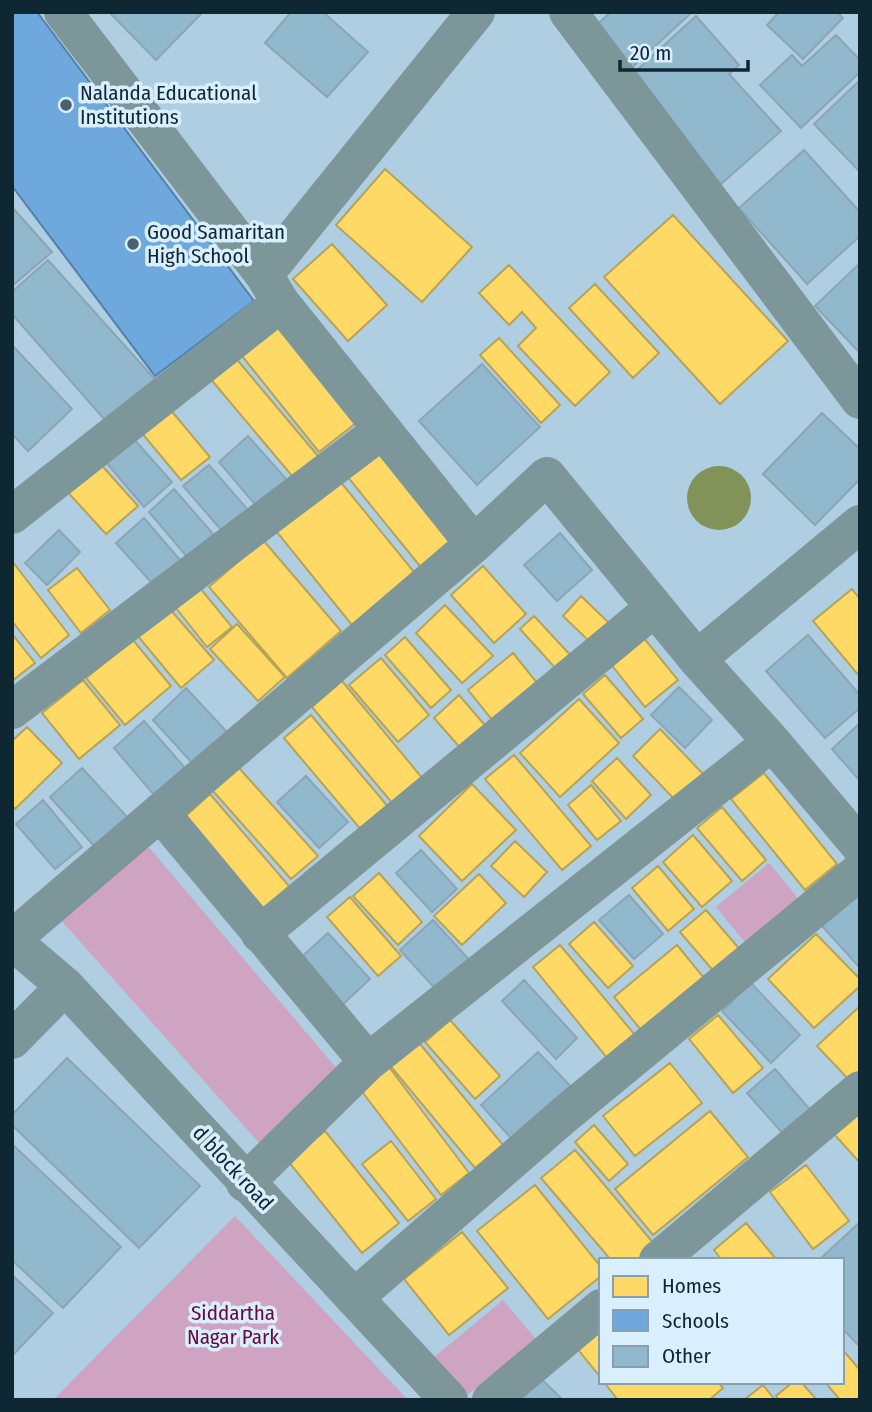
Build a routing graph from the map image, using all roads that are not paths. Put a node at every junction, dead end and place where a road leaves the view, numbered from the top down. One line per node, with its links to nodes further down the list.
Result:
1 (64, 12): 4 (street)
2 (476, 12): 4 (street)
3 (568, 12): 5 (street)
4 (272, 289): 6 (street); 7 (street)
5 (860, 400)
6 (382, 431): 9 (street); 12 (street)
7 (12, 515)
8 (860, 524): 11 (street)
9 (474, 544): 10 (street); 14 (street)
10 (654, 608): 11 (street); 16 (street)
11 (697, 659): 13 (street)
12 (12, 710)
13 (772, 742): 15 (street); 20 (street)
14 (160, 813): 16 (street); 17 (street)
15 (858, 848): 24 (street)
16 (260, 934): 20 (street)
17 (12, 940): 18 (street, d block road)
18 (65, 986): 19 (street); 22 (street, d block road)
19 (12, 1040)
20 (368, 1062): 22 (street)
21 (860, 1090): 23 (street)
22 (245, 1183): 24 (street, d block road)
23 (660, 1258)
24 (354, 1298): 26 (street, d block road)
25 (599, 1310): 27 (street)
26 (449, 1400)
27 (491, 1400)

